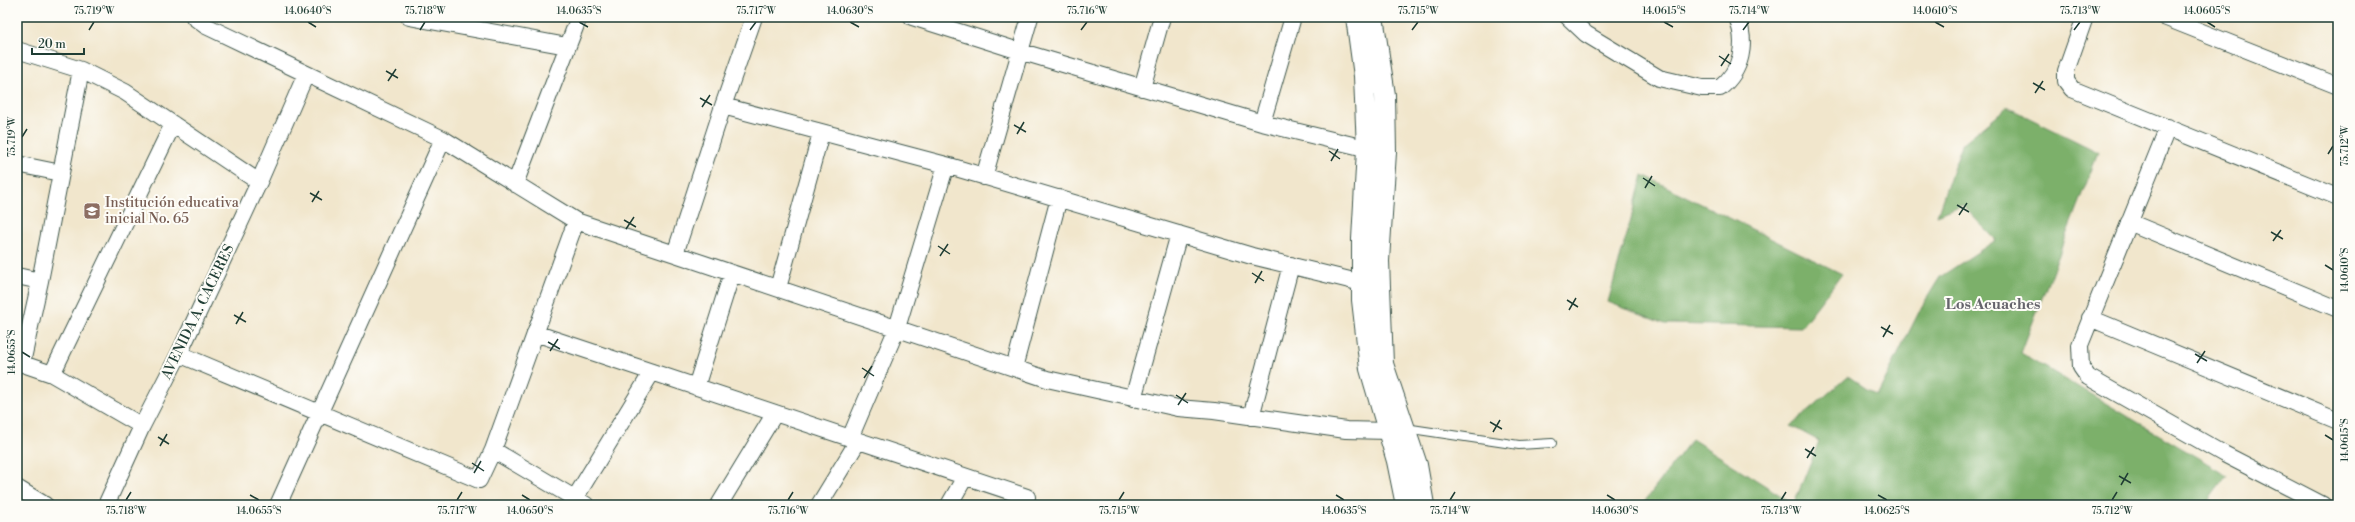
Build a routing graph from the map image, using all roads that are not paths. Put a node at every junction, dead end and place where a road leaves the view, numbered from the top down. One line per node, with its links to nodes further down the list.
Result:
1 (409, 17): 15 (street)
2 (579, 17): 15 (street)
3 (754, 17): 22 (street)
4 (912, 17): 17 (street)
5 (1030, 17): 17 (street)
6 (1162, 17): 21 (street)
7 (1293, 17): 23 (street)
8 (1356, 17): 28 (street)
9 (1373, 17): 28 (street)
10 (1568, 17): 11 (street)
11 (1737, 17)
12 (2085, 17): 25 (street)
13 (2164, 17): 20 (street)
14 (203, 20): 19 (street)
15 (567, 46): 34 (street)
16 (17, 50): 18 (street)
17 (1019, 51): 21 (street); 32 (street)
18 (81, 70): 24 (street); 31 (street)
19 (306, 74): 27 (street); 33 (street, AVENIDA A. CACERES)
20 (2338, 86)
21 (1142, 88): 23 (street)
22 (723, 106): 26 (street); 40 (street)
23 (1262, 123): 28 (street)
24 (173, 124): 33 (street); 55 (street)
25 (2168, 127): 35 (street); 38 (street)
26 (821, 133): 30 (street); 46 (street)
27 (443, 139): 34 (street); 58 (street)
28 (1376, 151): 45 (street); 63 (street)
29 (17, 164): 31 (street)
30 (946, 165): 32 (street); 49 (street)
31 (61, 174): 44 (street)
32 (984, 177): 36 (street)
33 (259, 182): 51 (street, AVENIDA A. CACERES)
34 (515, 184): 37 (street)
35 (2338, 197)
36 (1059, 198): 39 (street); 53 (street)
37 (576, 220): 40 (street); 50 (street)
38 (2129, 222): 47 (street); 48 (street)
39 (1179, 234): 41 (street); 57 (street)
40 (675, 254): 42 (street)
41 (1291, 266): 45 (street); 60 (street)
42 (732, 273): 46 (street); 56 (street)
43 (17, 276): 44 (street)
44 (40, 281): 52 (street)
45 (1362, 283): 63 (street)
46 (778, 288): 49 (street)
47 (2338, 309)
48 (2090, 318): 61 (street); 79 (street)
49 (897, 328): 53 (street); 64 (street)
50 (535, 333): 54 (street); 66 (street)
51 (179, 354): 58 (street); 62 (street, AVENIDA A. CACERES)
52 (20, 362): 55 (street)
53 (1014, 368): 57 (street)
54 (652, 372): 56 (street); 70 (street)
55 (52, 374): 62 (street)
56 (696, 387): 59 (street)
57 (1133, 399): 60 (street)
58 (320, 412): 66 (street); 73 (street)
59 (775, 413): 64 (street); 74 (street)
60 (1251, 417): 63 (street)
61 (2338, 421)
62 (142, 426): 72 (street, AVENIDA A. CACERES)
63 (1396, 429): 65 (lane); 77 (street); 78 (street)
64 (854, 439): 67 (street); 75 (street)
65 (1552, 443)
66 (493, 450): 70 (street)
67 (965, 477): 69 (street); 76 (street)
68 (17, 488): 71 (street)
69 (1027, 497)
70 (581, 502)
71 (45, 505)
72 (106, 505)
73 (278, 505)
74 (719, 505)
75 (819, 505)
76 (949, 505)
77 (1406, 505)
78 (1424, 505)
79 (2323, 505)

